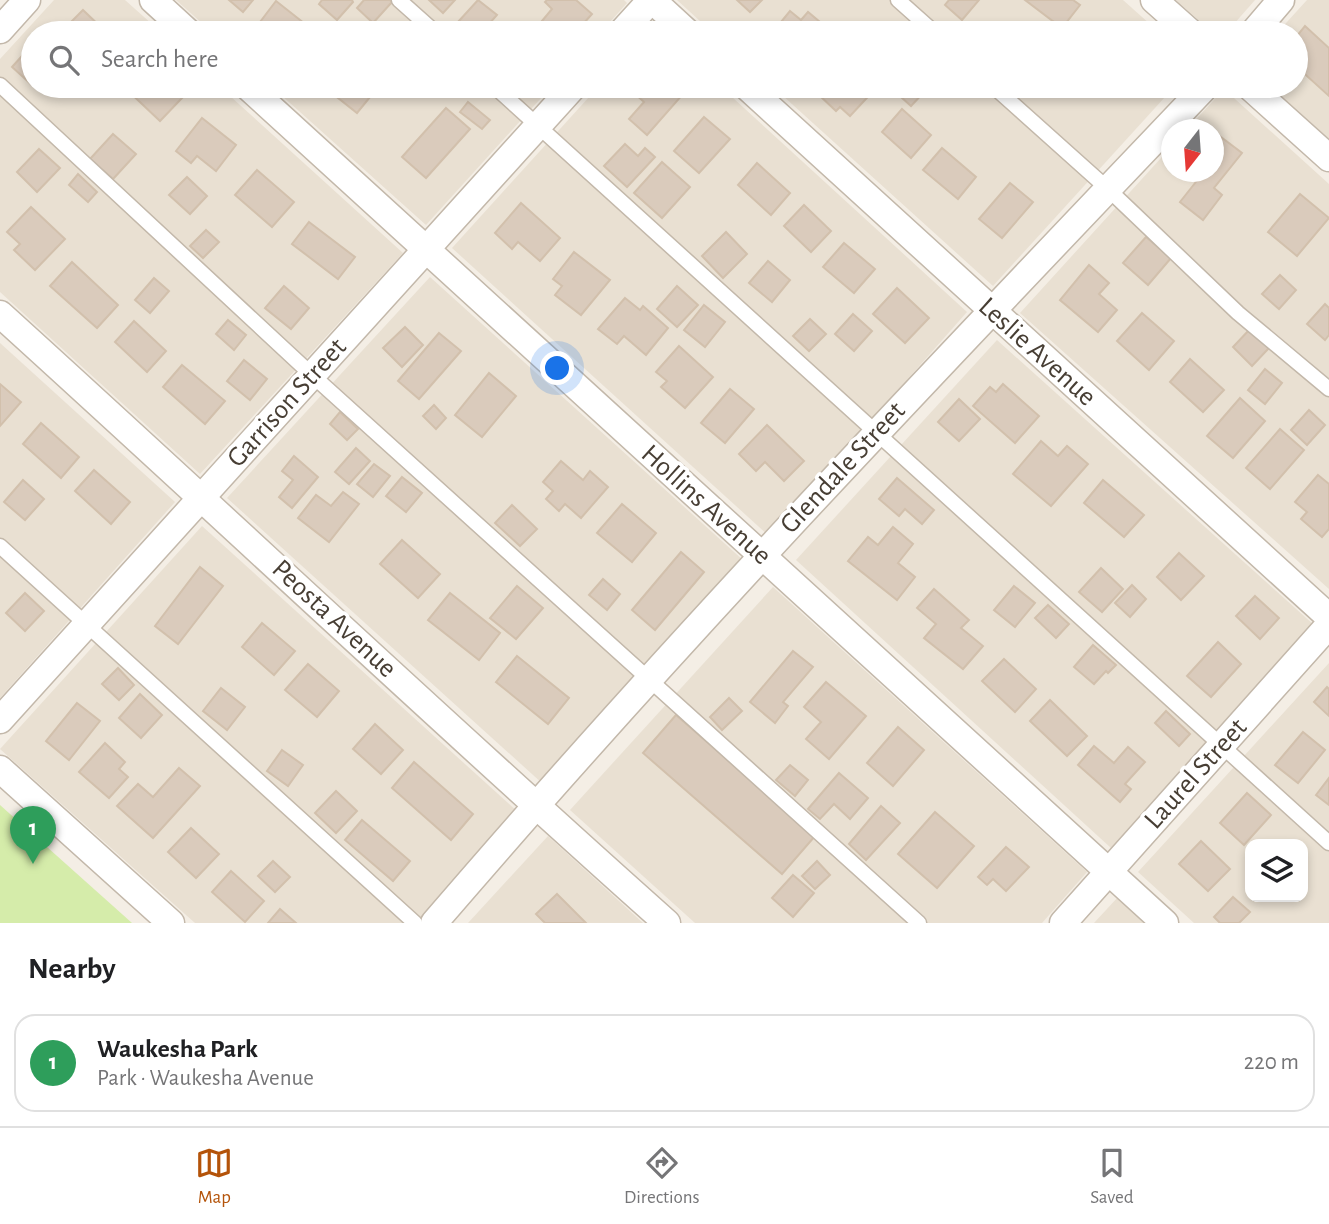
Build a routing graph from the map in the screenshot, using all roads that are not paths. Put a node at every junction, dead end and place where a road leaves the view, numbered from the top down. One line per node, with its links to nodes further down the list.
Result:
1 (27, 0): 15 (street)
2 (153, 0): 8 (street)
3 (399, 0): 9 (lane)
4 (651, 0): 10 (street); 11 (street)
5 (898, 0): 12 (lane)
6 (1154, 0): 13 (street)
7 (1281, 0): 14 (street)
8 (176, 21)
9 (423, 21)
10 (632, 21)
11 (675, 21)
12 (922, 21)
13 (1178, 21)
14 (1263, 21)
15 (0, 30)
16 (0, 85): 30 (lane)
17 (260, 98): 27 (street, Hollins Avenue)
18 (508, 98): 24 (lane)
19 (562, 98): 24 (street, Garrison Street)
20 (759, 98): 28 (street, Leslie Avenue)
21 (1006, 98): 26 (lane)
22 (1195, 98): 26 (street, Glendale Street)
23 (1262, 98): 25 (street)
24 (538, 125): 27 (street, Garrison Street); 32 (lane)
25 (1329, 159)
26 (1108, 189): 28 (street, Glendale Street); 31 (lane)
27 (426, 249): 30 (street, Garrison Street); 35 (street, Hollins Avenue)
28 (992, 311): 32 (street, Glendale Street); 36 (street, Leslie Avenue)
29 (0, 314): 33 (street, Peosta Avenue)
30 (312, 375): 33 (street, Garrison Street); 39 (lane)
31 (1329, 389)
32 (877, 432): 35 (street, Glendale Street); 41 (lane)
33 (202, 496): 37 (street, Garrison Street); 43 (street, Peosta Avenue)
34 (0, 546): 37 (lane)
35 (761, 555): 39 (street, Glendale Street); 45 (street, Hollins Avenue)
36 (1329, 617)
37 (86, 624): 40 (street, Garrison Street); 47 (lane)
38 (1329, 625): 41 (street, Laurel Street)
39 (650, 678): 43 (street, Glendale Street); 50 (lane)
40 (0, 720)
41 (1221, 745): 44 (lane); 45 (street, Laurel Street)
42 (0, 769): 46 (street)
43 (535, 805): 48 (street, Glendale Street); 49 (street, Peosta Avenue)
44 (1329, 843)
45 (1108, 872): 51 (street, Laurel Street); 52 (street, Hollins Avenue)
46 (171, 923)
47 (415, 923)
48 (434, 923)
49 (667, 923)
50 (919, 923)
51 (1063, 923)
52 (1165, 923)

